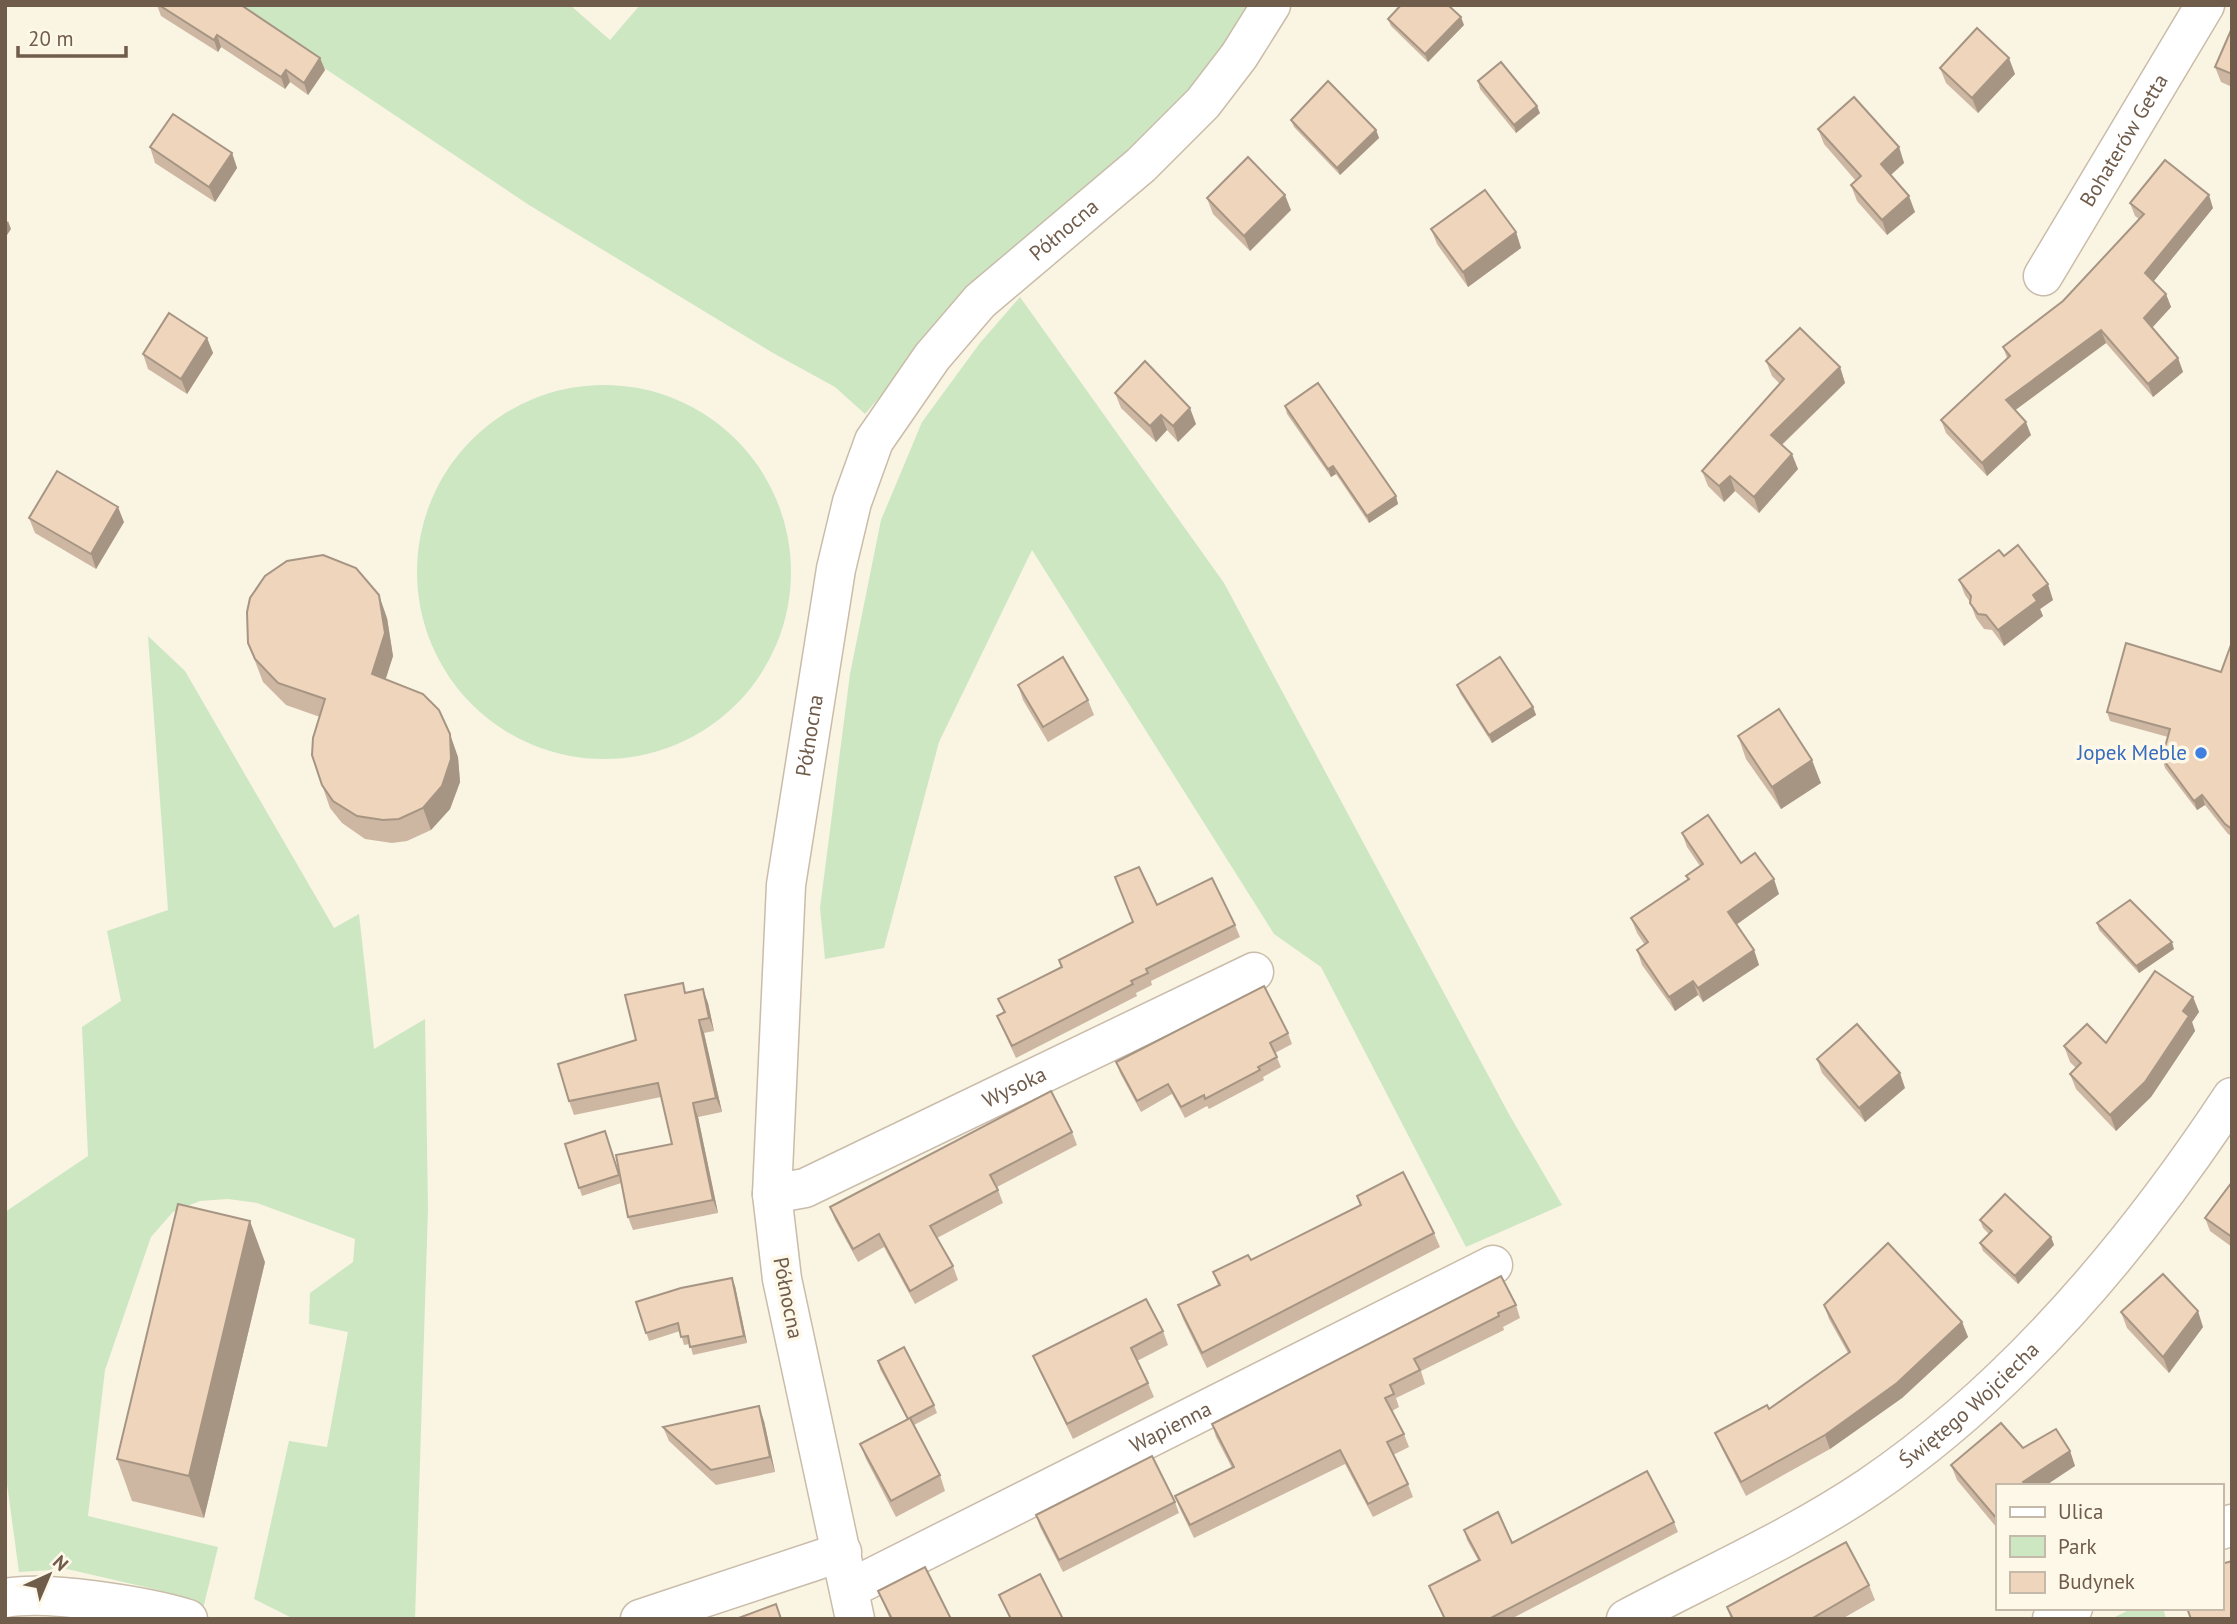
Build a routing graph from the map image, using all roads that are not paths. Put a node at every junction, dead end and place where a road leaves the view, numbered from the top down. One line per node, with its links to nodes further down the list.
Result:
1 (1271, 5): 6 (street, Północna)
2 (2204, 5): 3 (street, Bohaterów Getta)
3 (2043, 276)
4 (1254, 972): 6 (street, Wysoka)
5 (2232, 1097): 14 (street, Świętego Wojciecha)
6 (772, 1194): 8 (street, Północna)
7 (1493, 1265): 10 (street, Wapienna)
8 (842, 1552): 10 (street, Północna); 13 (street)
9 (5, 1598): 12 (street)
10 (852, 1604)
11 (2069, 1610): 15 (street)
12 (188, 1619)
13 (640, 1619)
14 (1626, 1619)
15 (2052, 1619)

